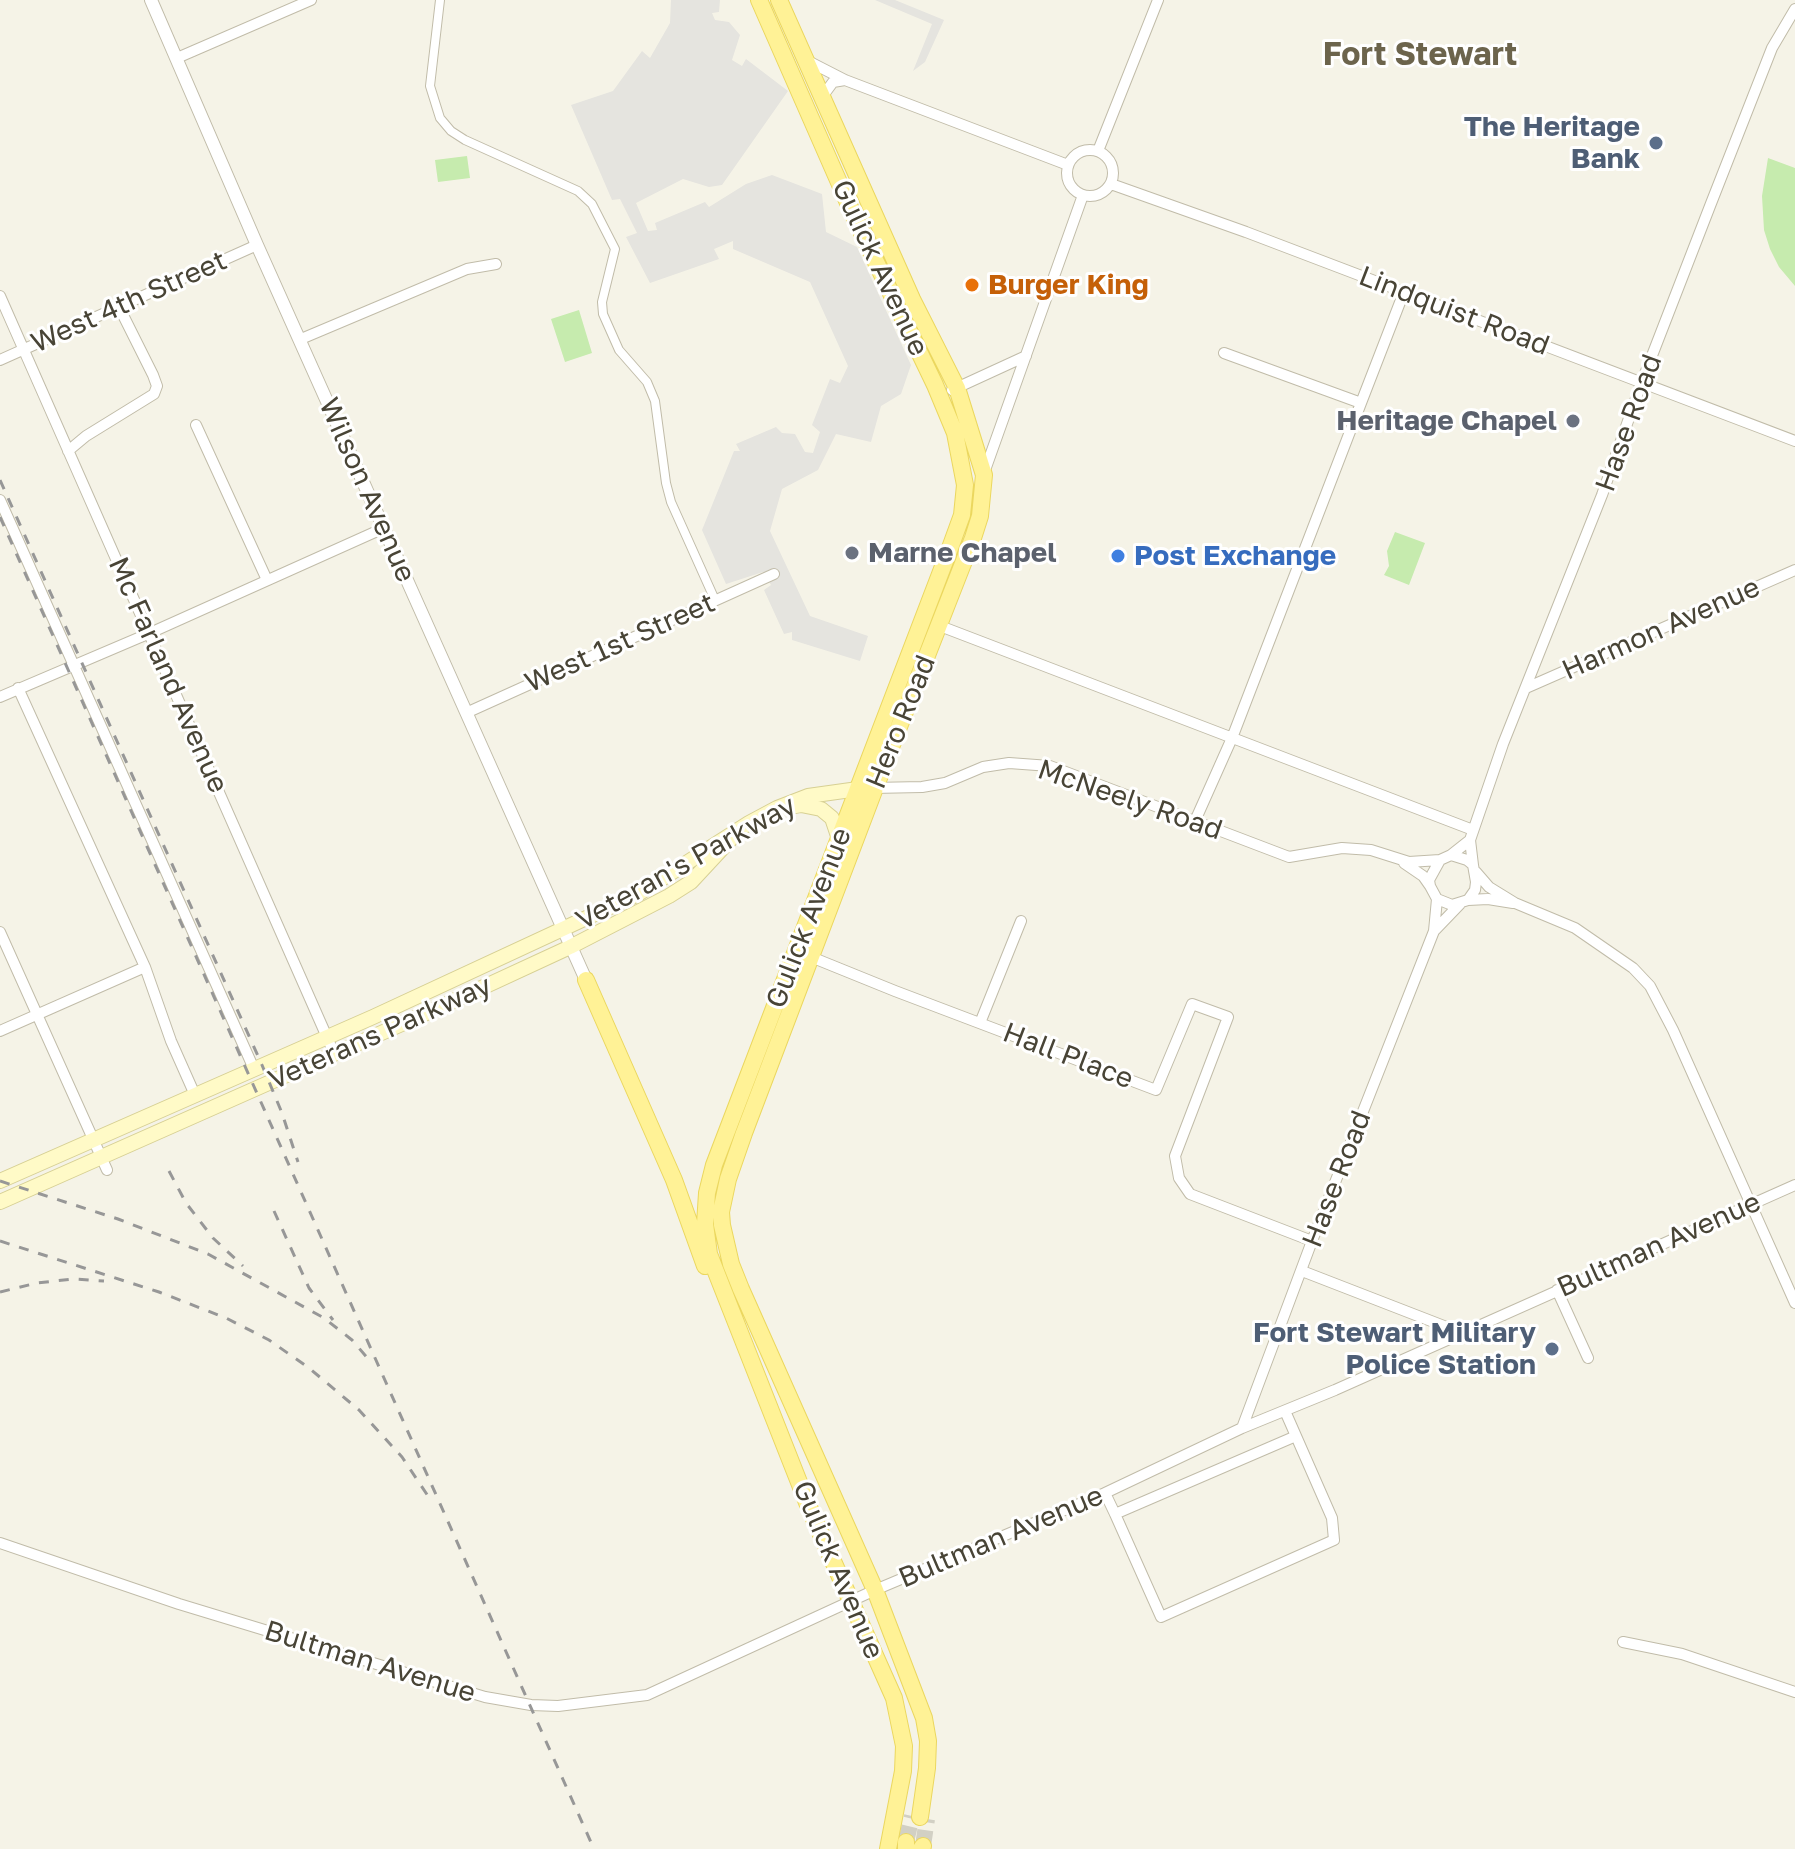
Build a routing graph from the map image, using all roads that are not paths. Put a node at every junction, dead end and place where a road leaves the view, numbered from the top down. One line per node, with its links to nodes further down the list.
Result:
1 (151, 0): 8 (street, Wilson Avenue)
2 (311, 0): 8 (street)
3 (440, 0): 39 (street)
4 (759, 0): 28 (main road, Gulick Avenue)
5 (779, 0): 9 (main road, Gulick Avenue)
6 (1158, 0): 12 (street)
7 (1795, 9): 26 (street, Hase Road)
8 (177, 58): 16 (street, Wilson Avenue)
9 (806, 60): 10 (street); 11 (main road, Gulick Avenue)
10 (845, 80): 11 (street); 13 (street)
11 (822, 97): 27 (main road, Gulick Avenue)
12 (1098, 151): 13 (street); 14 (street)
13 (1068, 165): 15 (street)
14 (1111, 184): 15 (street); 18 (street, Lindquist Road)
15 (1083, 195): 24 (street)
16 (257, 245): 20 (street, West 4th Street); 21 (street, Wilson Avenue)
17 (496, 264): 21 (street)
18 (1404, 292): 26 (street, Lindquist Road); 29 (street)
19 (0, 296): 22 (street, Mc Farland Avenue)
20 (119, 307): 22 (street, West 4th Street); 32 (street)
21 (301, 339): 35 (street, Wilson Avenue)
22 (23, 349): 25 (street, West 4th Street); 32 (street, Mc Farland Avenue)
23 (1224, 353): 29 (street)
24 (1026, 356): 27 (street); 33 (street)
25 (0, 360)
26 (1641, 384): 31 (street, Lindquist Road); 44 (street, Hase Road)
27 (957, 388): 28 (street); 33 (main road, Gulick Avenue)
28 (940, 397): 48 (main road, Gulick Avenue)
29 (1361, 403): 47 (street)
30 (196, 425): 38 (street)
31 (1795, 441)
32 (68, 451): 41 (street, Mc Farland Avenue)
33 (984, 475): 40 (main road, Hero Road)
34 (0, 500): 42 (street)
35 (384, 528): 38 (street); 46 (street, Wilson Avenue)
36 (1795, 570): 44 (street, Harmon Avenue)
37 (774, 574): 39 (street, West 1st Street)
38 (267, 580): 41 (street)
39 (715, 600): 46 (street, West 1st Street)
40 (940, 626): 47 (street); 48 (main road, Hero Road)
41 (150, 633): 42 (street); 73 (street, Mc Farland Avenue)
42 (75, 666): 43 (street); 75 (street)
43 (18, 688): 45 (street); 68 (street)
44 (1526, 688): 52 (street, Hase Road)
45 (0, 697)
46 (466, 713): 63 (street, Wilson Avenue)
47 (1232, 738): 50 (street); 52 (street)
48 (866, 788): 49 (main road, Veteran's Parkway); 50 (street, McNeely Road); 53 (main road, Gulick Avenue); 67 (main road, Hero Road)
49 (777, 808): 51 (main road, Veteran's Parkway); 53 (main road)
50 (1195, 821): 55 (street, McNeely Road)
51 (738, 831): 63 (main road, Veteran's Parkway); 66 (main road, Veterans Parkway)
52 (1471, 835): 54 (street); 57 (street)
53 (839, 839): 88 (main road, Gulick Avenue)
54 (1451, 855): 56 (street); 57 (street)
55 (1400, 859): 56 (street, McNeely Road); 58 (street)
56 (1440, 860): 58 (street)
57 (1474, 869): 60 (street); 61 (street)
58 (1430, 886): 59 (street)
59 (1437, 899): 60 (street); 64 (street)
60 (1464, 902): 61 (street); 64 (street)
61 (1515, 903): 82 (street)
62 (1021, 921): 71 (street)
63 (562, 930): 66 (street, Wilson Avenue); 73 (main road, Veterans Parkway)
64 (1434, 931): 83 (street, Hase Road)
65 (0, 932): 70 (street)
66 (570, 947): 69 (street, Wilson Avenue); 74 (main road, Veterans Parkway)
67 (811, 957): 71 (street, Hall Place); 96 (main road, Hero Road)
68 (145, 967): 70 (street); 76 (street)
69 (586, 980): 88 (main road)
70 (38, 1014): 72 (street); 77 (street)
71 (980, 1023): 83 (street, Hall Place)
72 (0, 1031)
73 (327, 1037): 74 (street, Mc Farland Avenue); 75 (main road, Veterans Parkway)
74 (334, 1053): 78 (main road, Veterans Parkway)
75 (254, 1069): 76 (main road, Veterans Parkway)
76 (195, 1095): 77 (main road, Veterans Parkway)
77 (93, 1141): 78 (street); 79 (main road, Veterans Parkway)
78 (104, 1165): 81 (main road, Veterans Parkway)
79 (1, 1180)
80 (1795, 1185): 82 (street, Bultman Avenue)
81 (0, 1202)
82 (1752, 1204): 85 (street, Bultman Avenue); 86 (street)
83 (1312, 1241): 84 (street, Hase Road)
84 (1302, 1271): 87 (street); 91 (street, Hase Road)
85 (1557, 1290): 87 (street, Bultman Avenue); 89 (street)
86 (1795, 1303)
87 (1462, 1333): 90 (street, Bultman Avenue)
88 (749, 1355): 97 (main road, Gulick Avenue)
89 (1588, 1358)
90 (1285, 1411): 91 (street, Bultman Avenue); 92 (street)
91 (1242, 1428): 93 (street, Bultman Avenue)
92 (1296, 1436): 94 (street); 94 (street)
93 (1105, 1493): 94 (street); 96 (street, Bultman Avenue)
94 (1115, 1514)
95 (0, 1543): 97 (street, Bultman Avenue)
96 (875, 1590): 97 (street, Bultman Avenue); 100 (main road, Hero Road)
97 (851, 1602): 101 (main road, Gulick Avenue)
98 (1623, 1642): 99 (street)
99 (1795, 1692)
100 (920, 1814)
101 (888, 1849)

